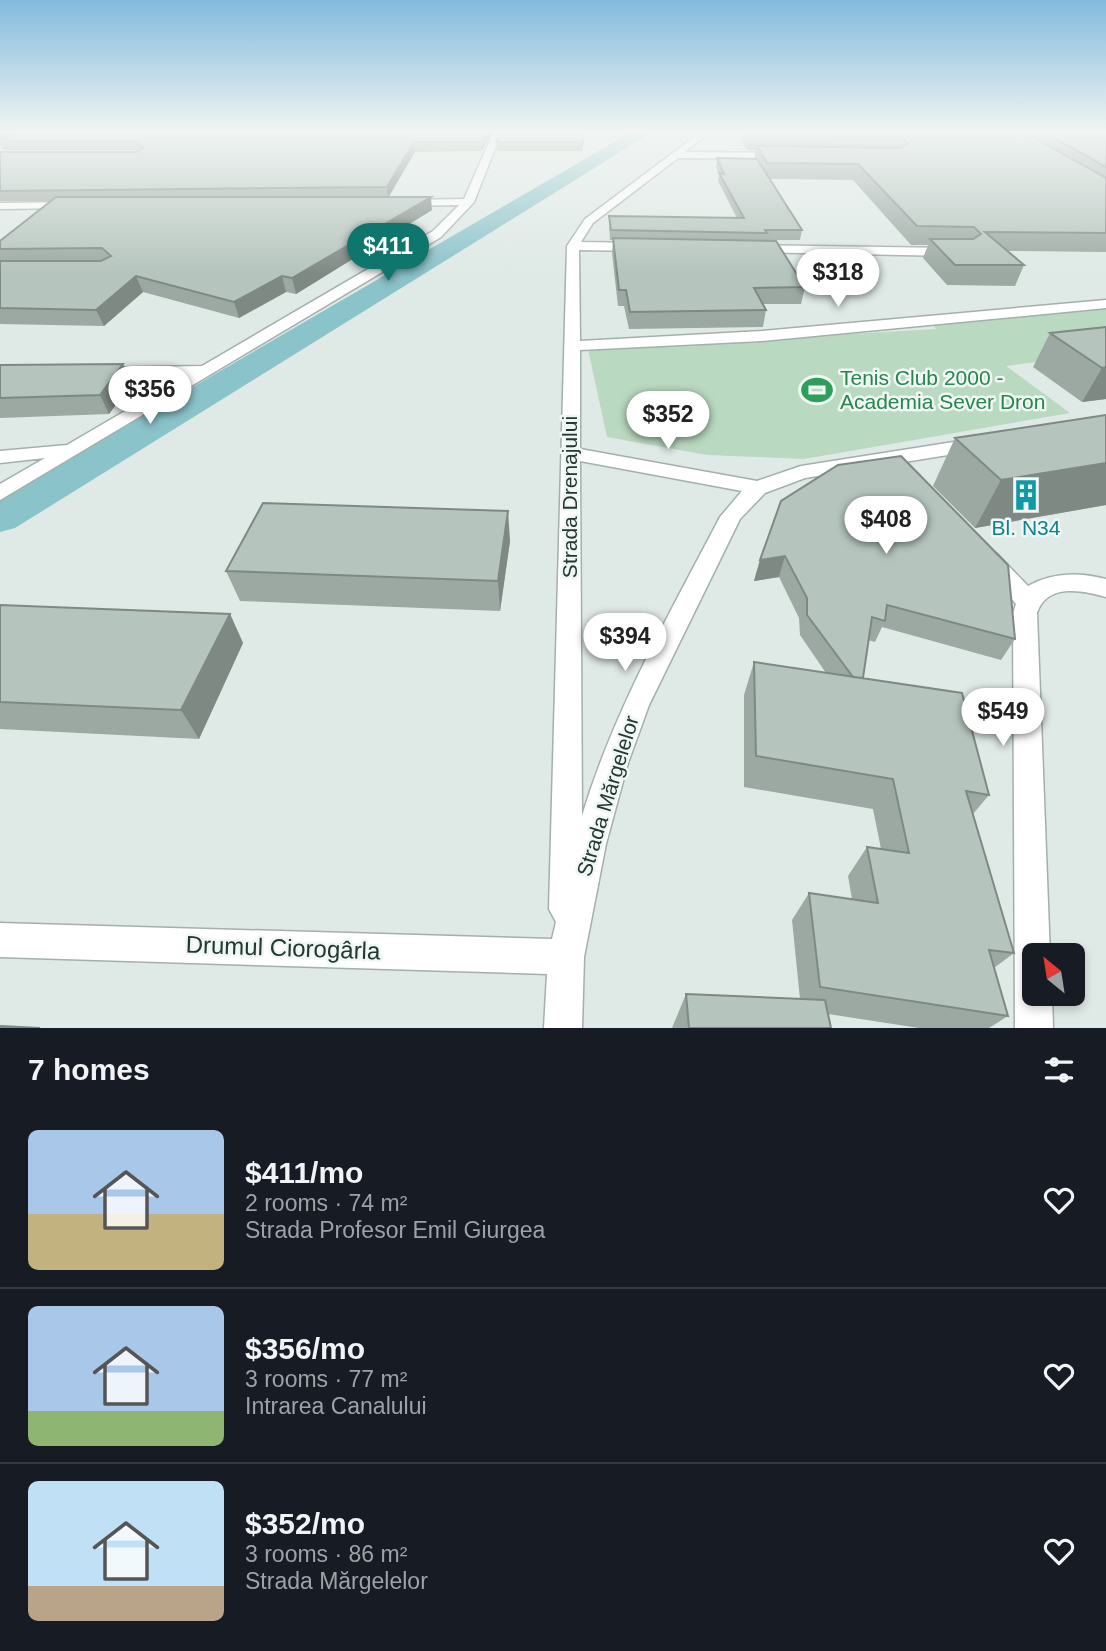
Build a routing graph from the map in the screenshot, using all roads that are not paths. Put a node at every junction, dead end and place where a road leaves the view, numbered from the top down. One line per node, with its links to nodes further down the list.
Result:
1 (479, 179): 3 (street)
2 (643, 179): 7 (street)
3 (470, 202): 4 (street); 13 (street)
4 (387, 203)
5 (83, 205): 6 (street)
6 (0, 206)
7 (573, 246): 8 (street); 12 (street, Strada Drenajului)
8 (657, 248)
9 (741, 249): 10 (street)
10 (965, 252)
11 (1106, 304): 12 (street)
12 (572, 346): 17 (street, Strada Drenajului)
13 (206, 371): 14 (street); 16 (street)
14 (82, 372)
15 (999, 440): 19 (street, Strada Mărgelelor)
16 (75, 449): 18 (street); 20 (street)
17 (571, 453): 19 (street); 25 (street, Strada Drenajului)
18 (0, 457)
19 (758, 488): 25 (street, Strada Mărgelelor)
20 (0, 493)
21 (973, 543): 23 (street)
22 (1106, 588): 23 (street)
23 (1027, 600): 27 (street)
24 (0, 940): 25 (street, Drumul Ciorogârla)
25 (566, 957): 26 (street, Strada Mărgelelor)
26 (563, 1028)
27 (1034, 1028)

